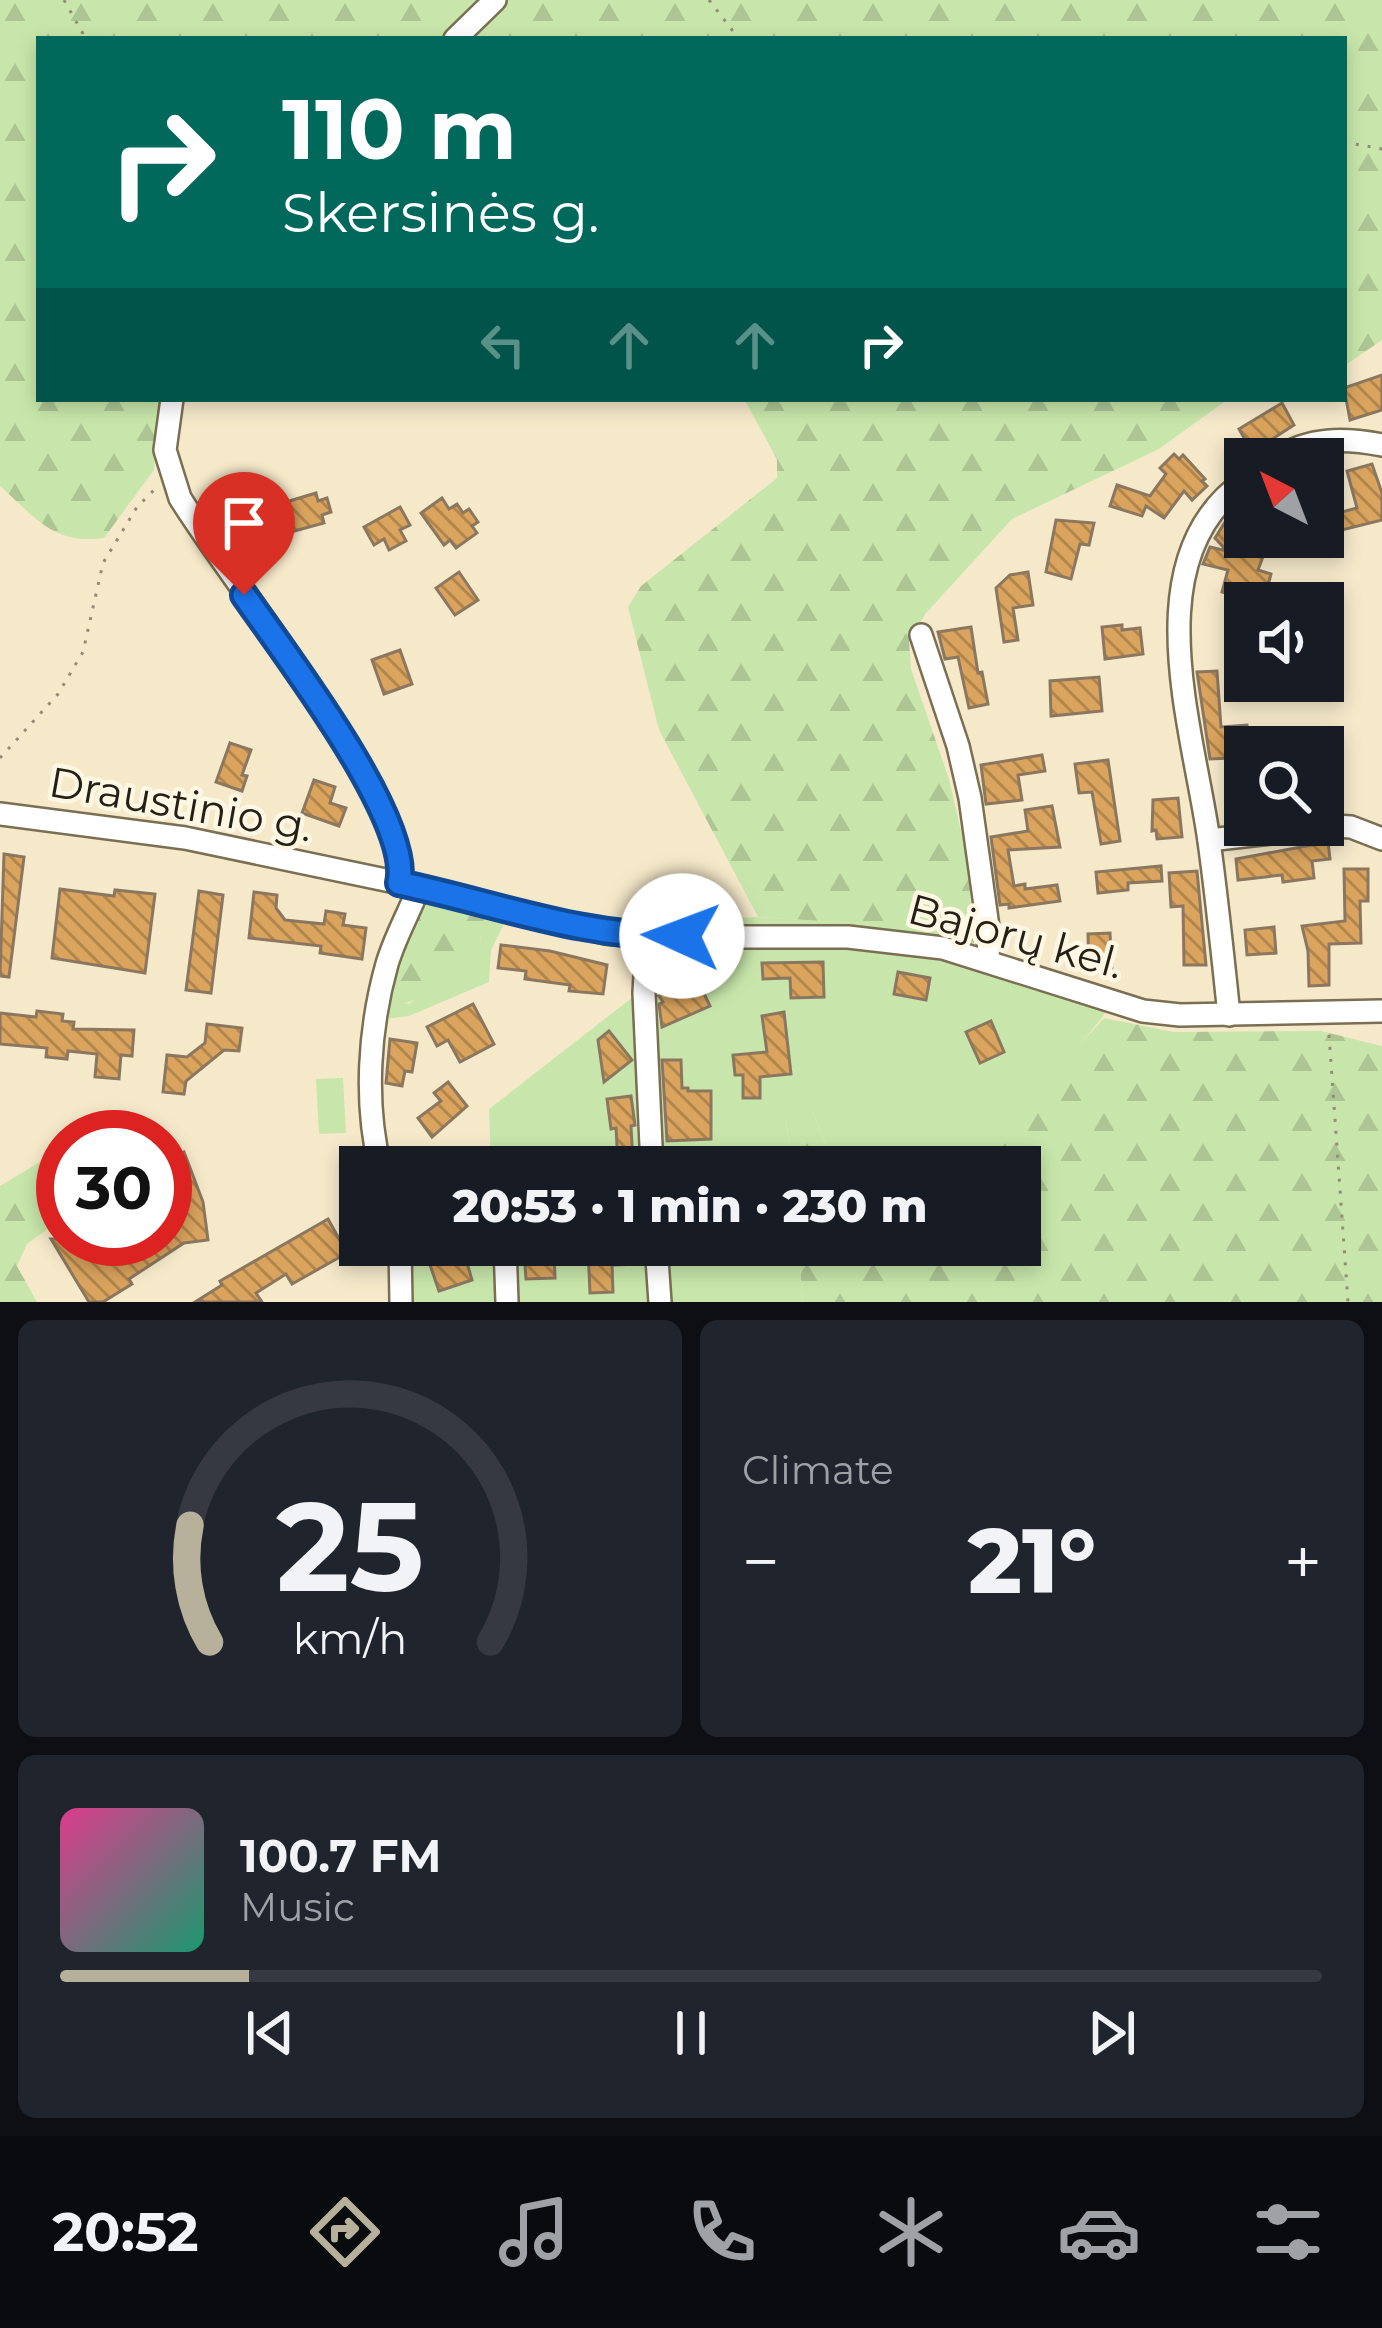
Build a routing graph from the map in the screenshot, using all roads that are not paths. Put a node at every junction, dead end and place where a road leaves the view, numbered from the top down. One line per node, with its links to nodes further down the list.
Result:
1 (496, 0): 2 (street)
2 (458, 36)
3 (172, 402): 11 (street)
4 (1344, 439): 5 (street)
5 (1382, 445)
6 (1224, 498): 10 (street)
7 (921, 635): 13 (street)
8 (0, 814): 11 (street, Draustinio g.)
9 (1382, 839): 10 (street)
10 (1209, 840): 15 (street)
11 (409, 885): 12 (street, Bajorų kel.); 16 (street)
12 (647, 937): 13 (street, Bajorų kel.); 17 (street)
13 (988, 961): 15 (street, Bajorų kel.)
14 (1382, 1011): 15 (street, Bajorų kel.)
15 (1229, 1015)
16 (376, 1146)
17 (651, 1146)
18 (400, 1266): 21 (street)
19 (506, 1266): 22 (street)
20 (657, 1266): 23 (street)
21 (401, 1302)
22 (507, 1302)
23 (660, 1302)

